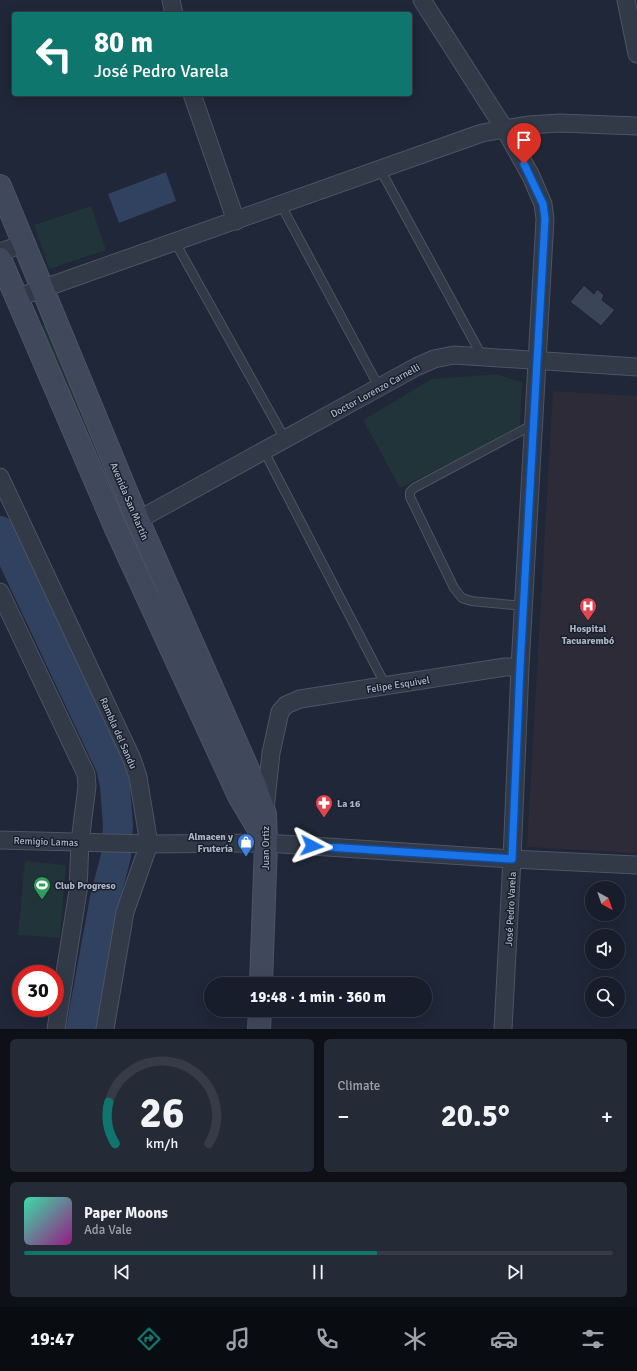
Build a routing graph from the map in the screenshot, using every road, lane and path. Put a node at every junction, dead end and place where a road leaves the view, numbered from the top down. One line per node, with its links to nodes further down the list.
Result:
1 (171, 0): 4 (street)
2 (422, 0): 8 (street, José Pedro Varela)
3 (626, 0): 5 (street)
4 (174, 12)
5 (637, 54)
6 (193, 96): 12 (street)
7 (637, 126): 8 (street)
8 (504, 128): 9 (street); 20 (street, José Pedro Varela)
9 (380, 170): 11 (street); 19 (lane)
10 (0, 186): 14 (street, Avenida San Martín)
11 (281, 205): 12 (street); 22 (lane)
12 (236, 221): 13 (street)
13 (175, 242): 17 (street); 24 (lane)
14 (23, 244): 15 (street); 17 (street, Avenida San Martín)
15 (0, 252)
16 (0, 259): 18 (street)
17 (42, 289): 18 (street); 27 (street, Avenida San Martín)
18 (16, 298): 37 (street)
19 (482, 357): 20 (street, Doctor Lorenzo Carnelli); 22 (street, Doctor Lorenzo Carnelli)
20 (537, 360): 21 (street, Doctor Lorenzo Carnelli); 23 (street, José Pedro Varela)
21 (637, 367)
22 (379, 387): 24 (street, Doctor Lorenzo Carnelli)
23 (534, 424): 29 (street, José Pedro Varela); 29 (lane)
24 (285, 439): 25 (street, Doctor Lorenzo Carnelli)
25 (264, 451): 27 (street, Doctor Lorenzo Carnelli); 31 (lane)
26 (0, 477): 36 (street, Rambla del Sandu)
27 (138, 520): 33 (street, Avenida San Martín)
28 (0, 592): 35 (street)
29 (523, 606): 30 (street, José Pedro Varela)
30 (520, 667): 31 (street, Felipe Esquivel); 38 (street, José Pedro Varela)
31 (386, 686): 32 (street, Felipe Esquivel)
32 (280, 712): 33 (street, Juan Ortiz)
33 (265, 814): 37 (street, Juan Ortiz)
34 (0, 840): 35 (street, Remigio Lamas)
35 (86, 842): 36 (street, Remigio Lamas); 42 (street)
36 (144, 843): 37 (street, Remigio Lamas); 43 (street, Rambla del Sandu)
37 (266, 843): 38 (street, Remigio Lamas); 40 (street, Juan Ortiz)
38 (512, 859): 39 (street, Remigio Lamas); 45 (street, José Pedro Varela)
39 (637, 865)
40 (261, 977)
41 (260, 1017): 44 (street)
42 (56, 1029)
43 (105, 1029)
44 (259, 1029)
45 (503, 1029)

